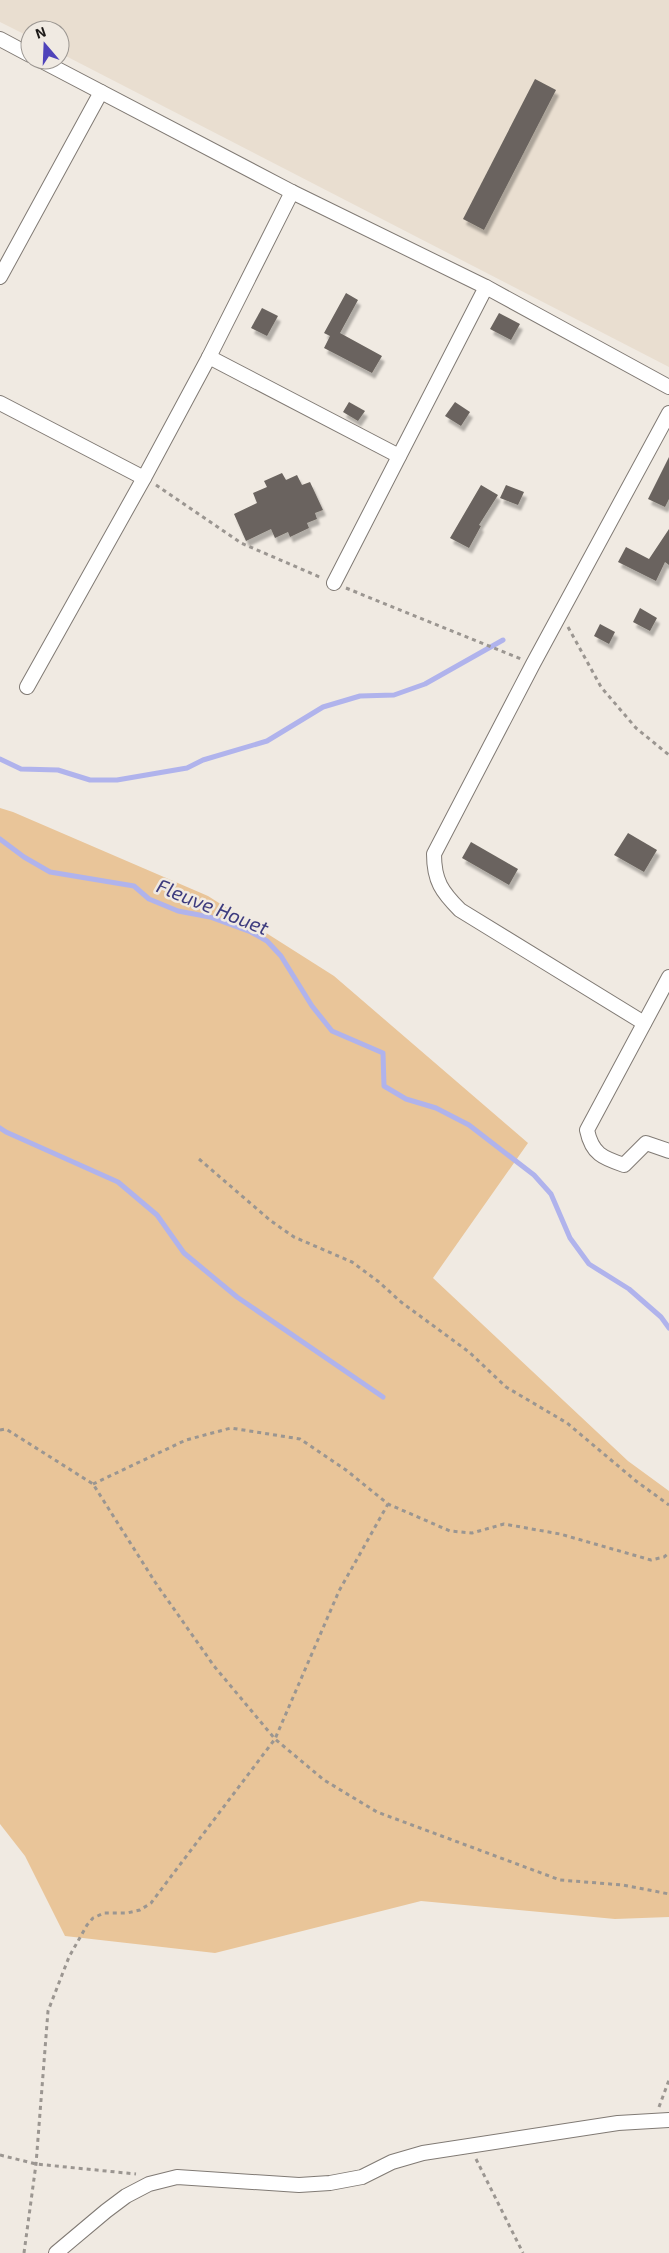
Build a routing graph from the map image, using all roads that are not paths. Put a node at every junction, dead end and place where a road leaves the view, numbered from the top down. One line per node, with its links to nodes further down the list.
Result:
1 (0, 39): 2 (street)
2 (20, 50)
3 (59, 70): 4 (street)
4 (101, 92): 5 (street); 6 (street)
5 (292, 192): 7 (street); 8 (street)
6 (0, 277)
7 (486, 287): 9 (street); 12 (street)
8 (209, 357): 12 (street); 13 (street)
9 (669, 387)
10 (0, 403): 13 (street)
11 (669, 413): 17 (street)
12 (399, 456): 14 (street)
13 (144, 478): 15 (street)
14 (334, 583)
15 (27, 687)
16 (669, 977): 17 (street)
17 (644, 1023): 18 (street)
18 (669, 1151)
19 (669, 2120): 20 (street)
20 (56, 2253)

